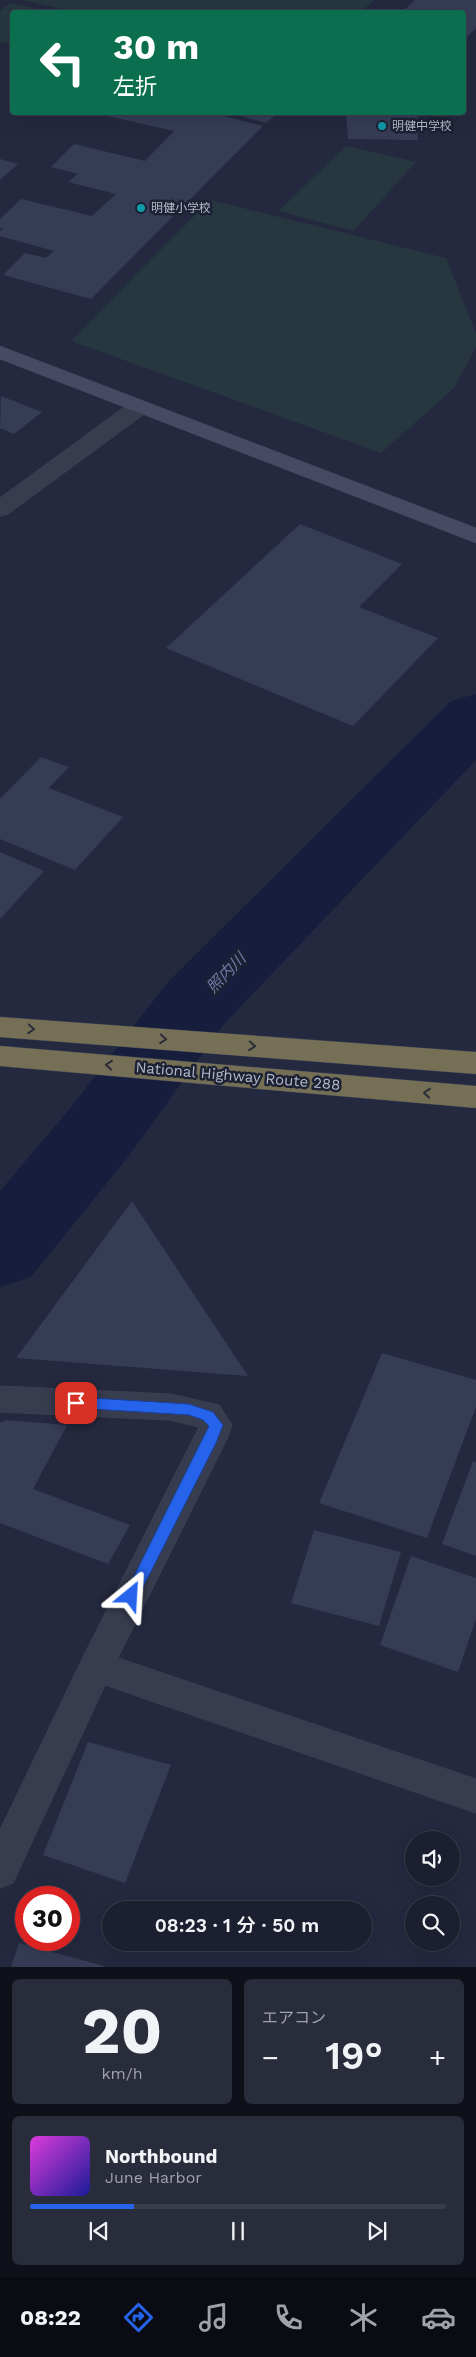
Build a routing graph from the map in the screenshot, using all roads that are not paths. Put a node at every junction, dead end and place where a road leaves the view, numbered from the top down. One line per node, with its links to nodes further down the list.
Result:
1 (0, 352): 2 (street)
2 (139, 407): 3 (street); 4 (street)
3 (0, 509)
4 (476, 536)
5 (0, 1027): 7 (highway, National Highway Route 288, one-way to 7)
6 (0, 1056): 8 (highway, National Highway Route 288, one-way to 6)
7 (476, 1063)
8 (476, 1097)
9 (0, 1399): 10 (street)
10 (96, 1666): 11 (street); 12 (street)
11 (476, 1796)
12 (0, 1870)

